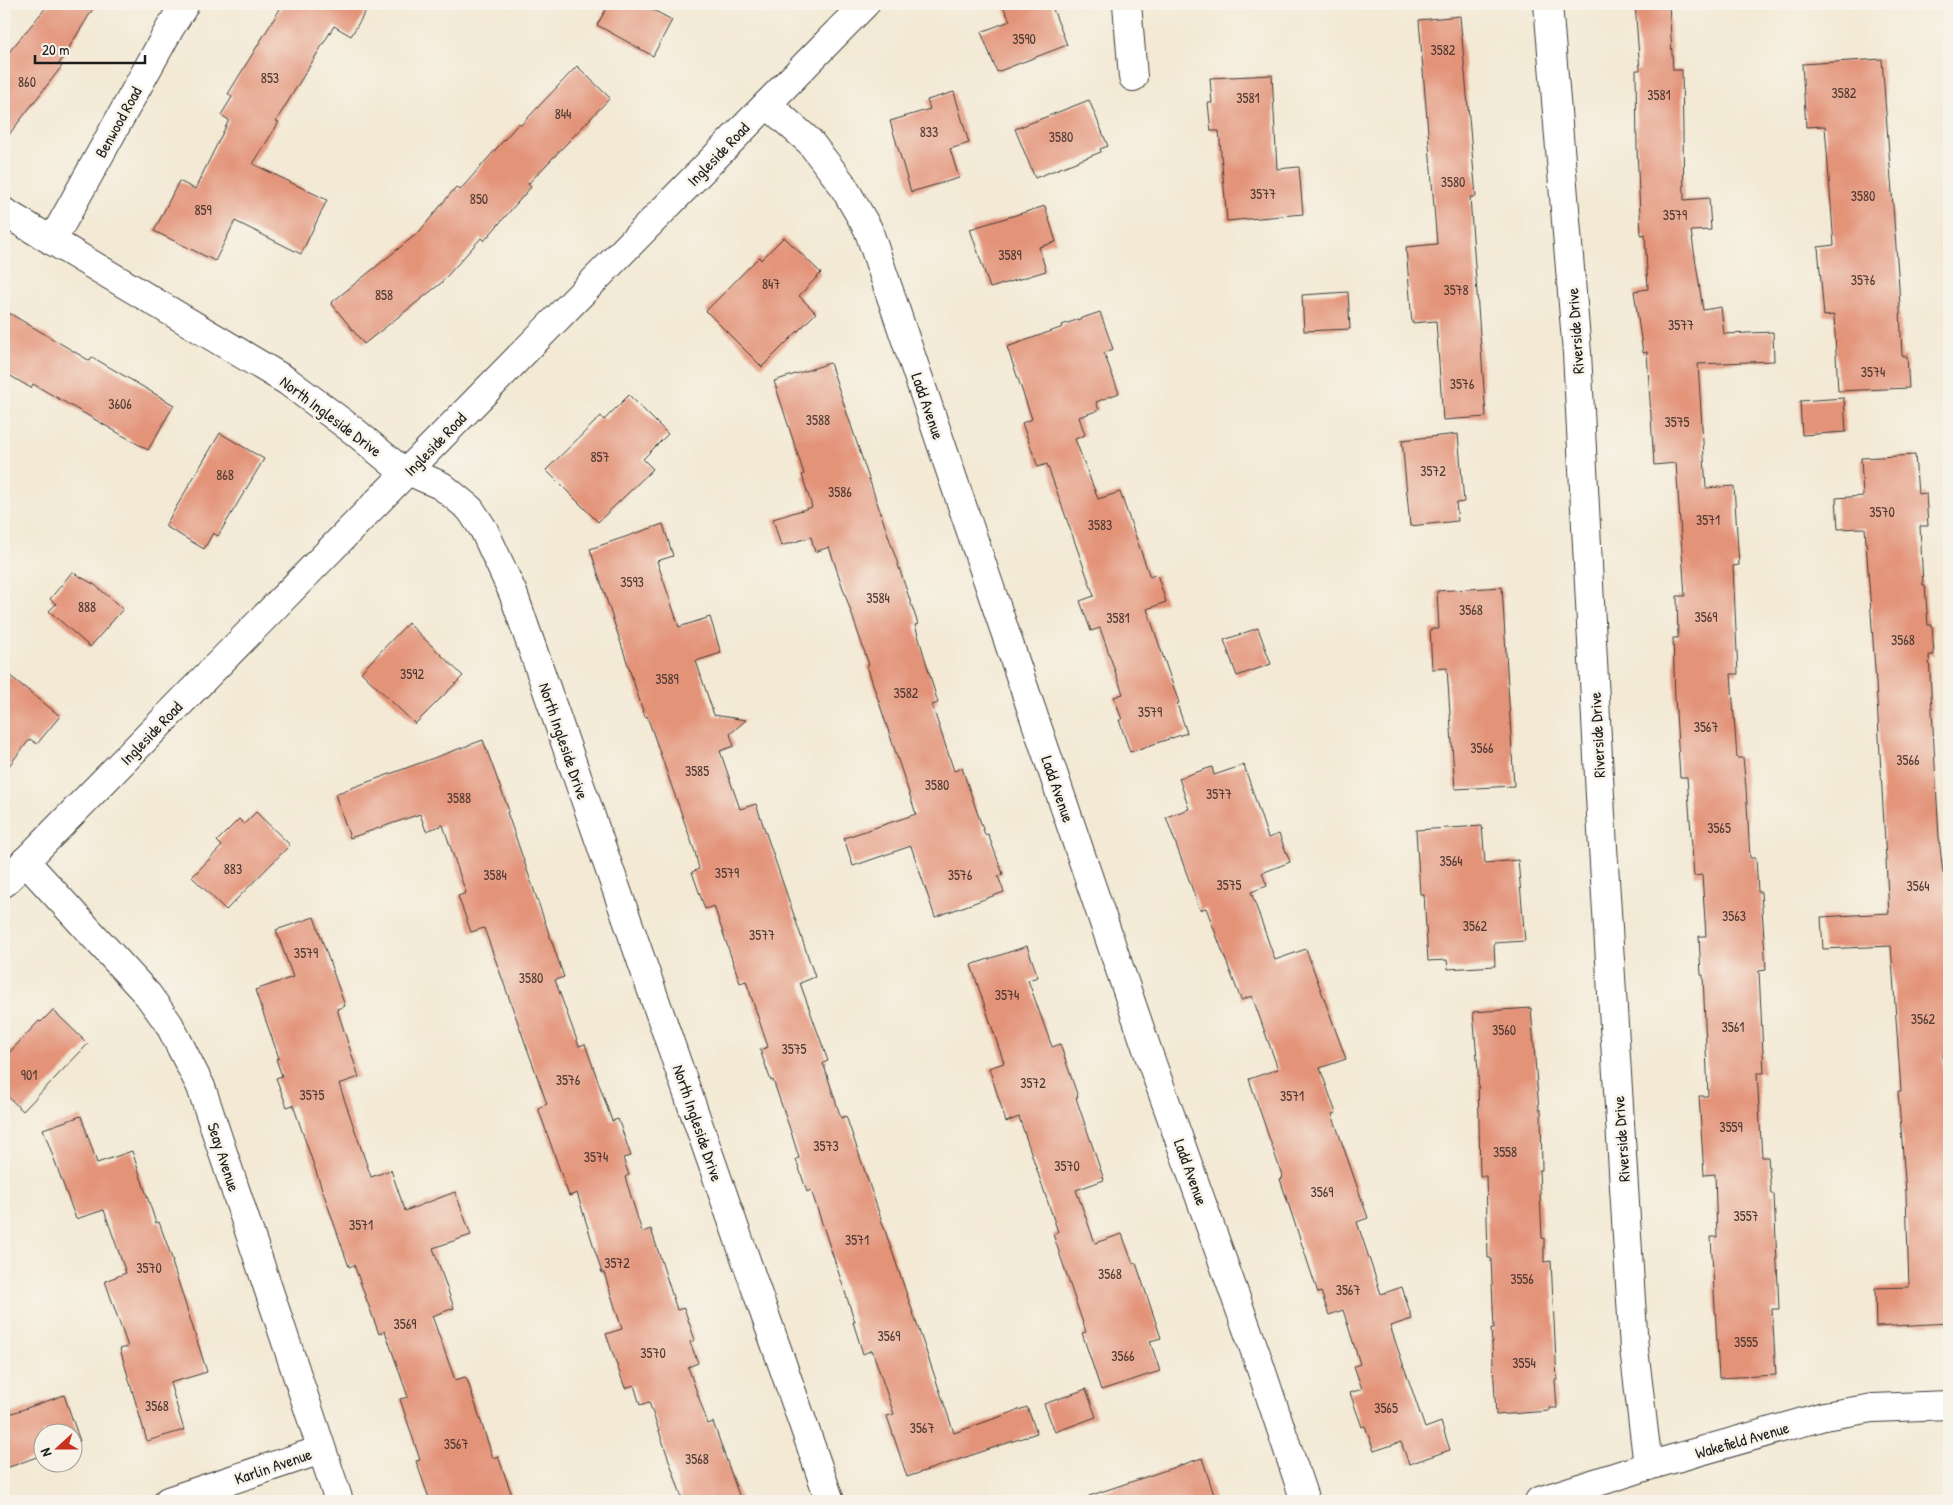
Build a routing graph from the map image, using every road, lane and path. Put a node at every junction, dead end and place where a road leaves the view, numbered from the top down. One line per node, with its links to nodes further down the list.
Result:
1 (185, 4): 8 (street, Benwood Road)
2 (1127, 4): 5 (street)
3 (1548, 4): 14 (street, Riverside Drive)
4 (858, 6): 6 (street, Ingleside Road)
5 (1133, 77)
6 (767, 104): 9 (street, Ingleside Road); 18 (street, Ladd Avenue)
7 (4, 212): 8 (street, North Ingleside Drive)
8 (52, 241): 9 (street, North Ingleside Drive)
9 (408, 471): 10 (street, Ingleside Road); 17 (street, North Ingleside Drive)
10 (25, 861): 11 (street, Ingleside Road); 13 (street, Seay Avenue)
11 (4, 883)
12 (1949, 1405): 14 (street, Wakefield Avenue)
13 (321, 1450): 15 (street, Karlin Avenue); 16 (street, Seay Avenue)
14 (1648, 1466): 19 (street, Wakefield Avenue)
15 (168, 1501)
16 (339, 1501)
17 (830, 1501)
18 (1305, 1501)
19 (1539, 1501)

